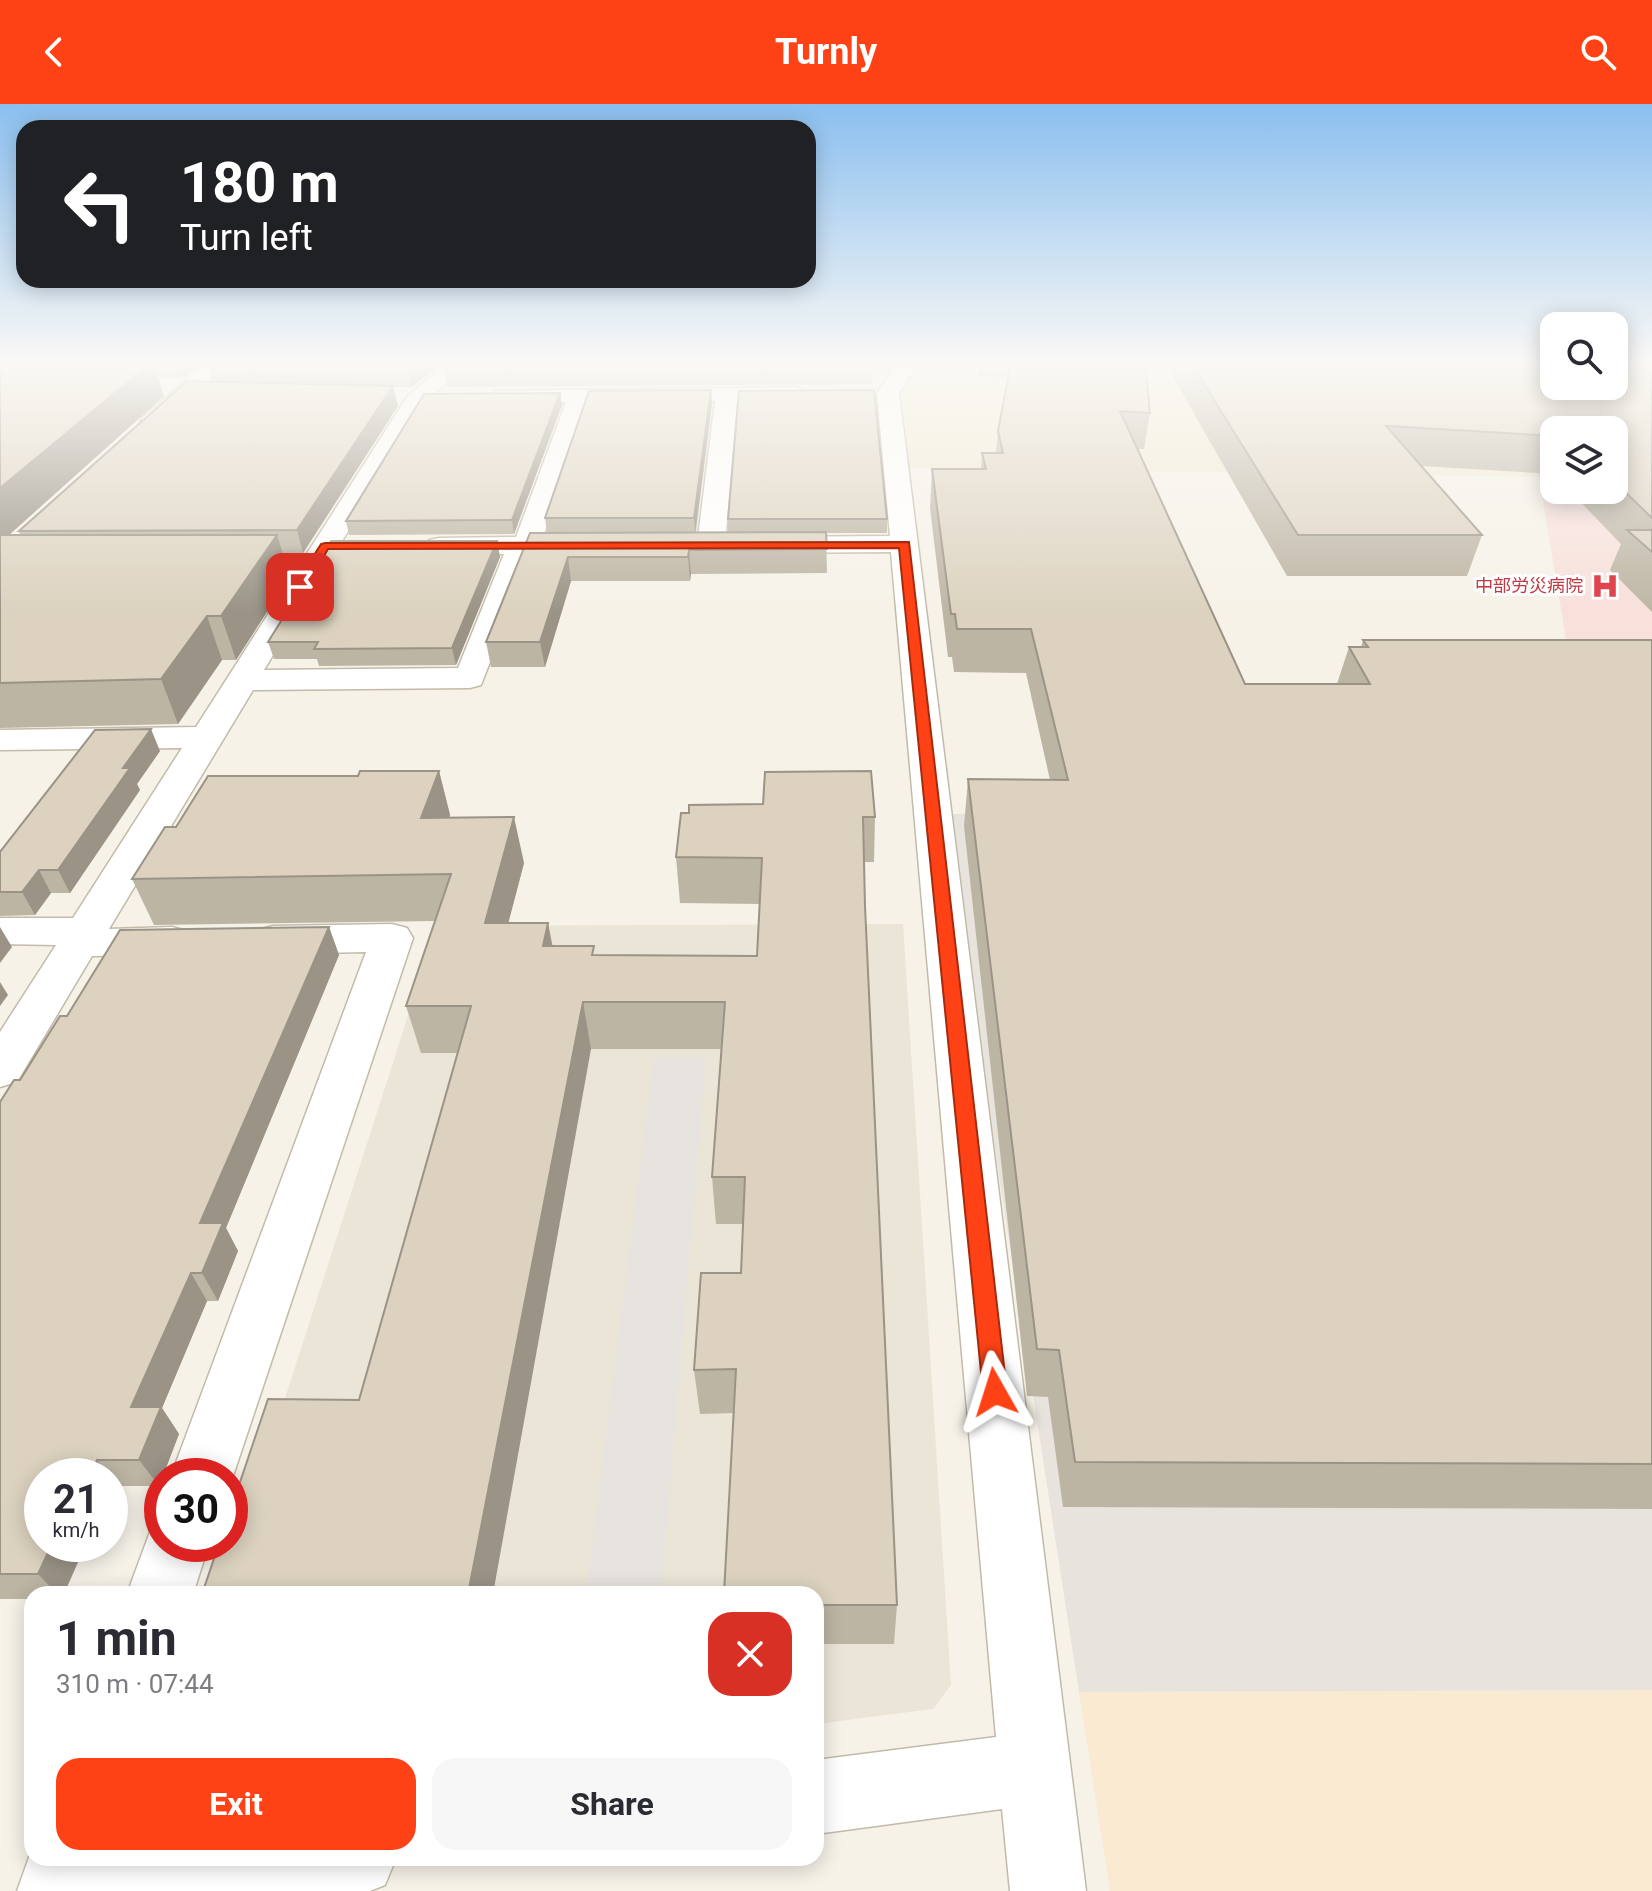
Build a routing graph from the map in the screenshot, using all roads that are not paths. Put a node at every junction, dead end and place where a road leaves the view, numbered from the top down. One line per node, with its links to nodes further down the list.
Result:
1 (386, 446): 11 (street)
2 (562, 446): 6 (street)
3 (723, 446): 9 (street)
4 (896, 446): 5 (street)
5 (905, 544): 9 (street); 20 (street)
6 (524, 545): 7 (street); 10 (street); 11 (street)
7 (619, 545)
8 (680, 545): 9 (street)
9 (711, 545)
10 (416, 546)
11 (242, 680): 12 (street)
12 (206, 737): 13 (street); 15 (street)
13 (0, 740)
14 (0, 931): 15 (street)
15 (82, 937): 16 (street); 17 (street)
16 (0, 1070)
17 (208, 1458)
18 (171, 1562): 19 (street)
19 (163, 1586)
20 (1035, 1768): 21 (street); 26 (street)
21 (824, 1796)
22 (63, 1866): 24 (street)
23 (298, 1866): 25 (street)
24 (55, 1891)
25 (109, 1891)
26 (1048, 1891)

